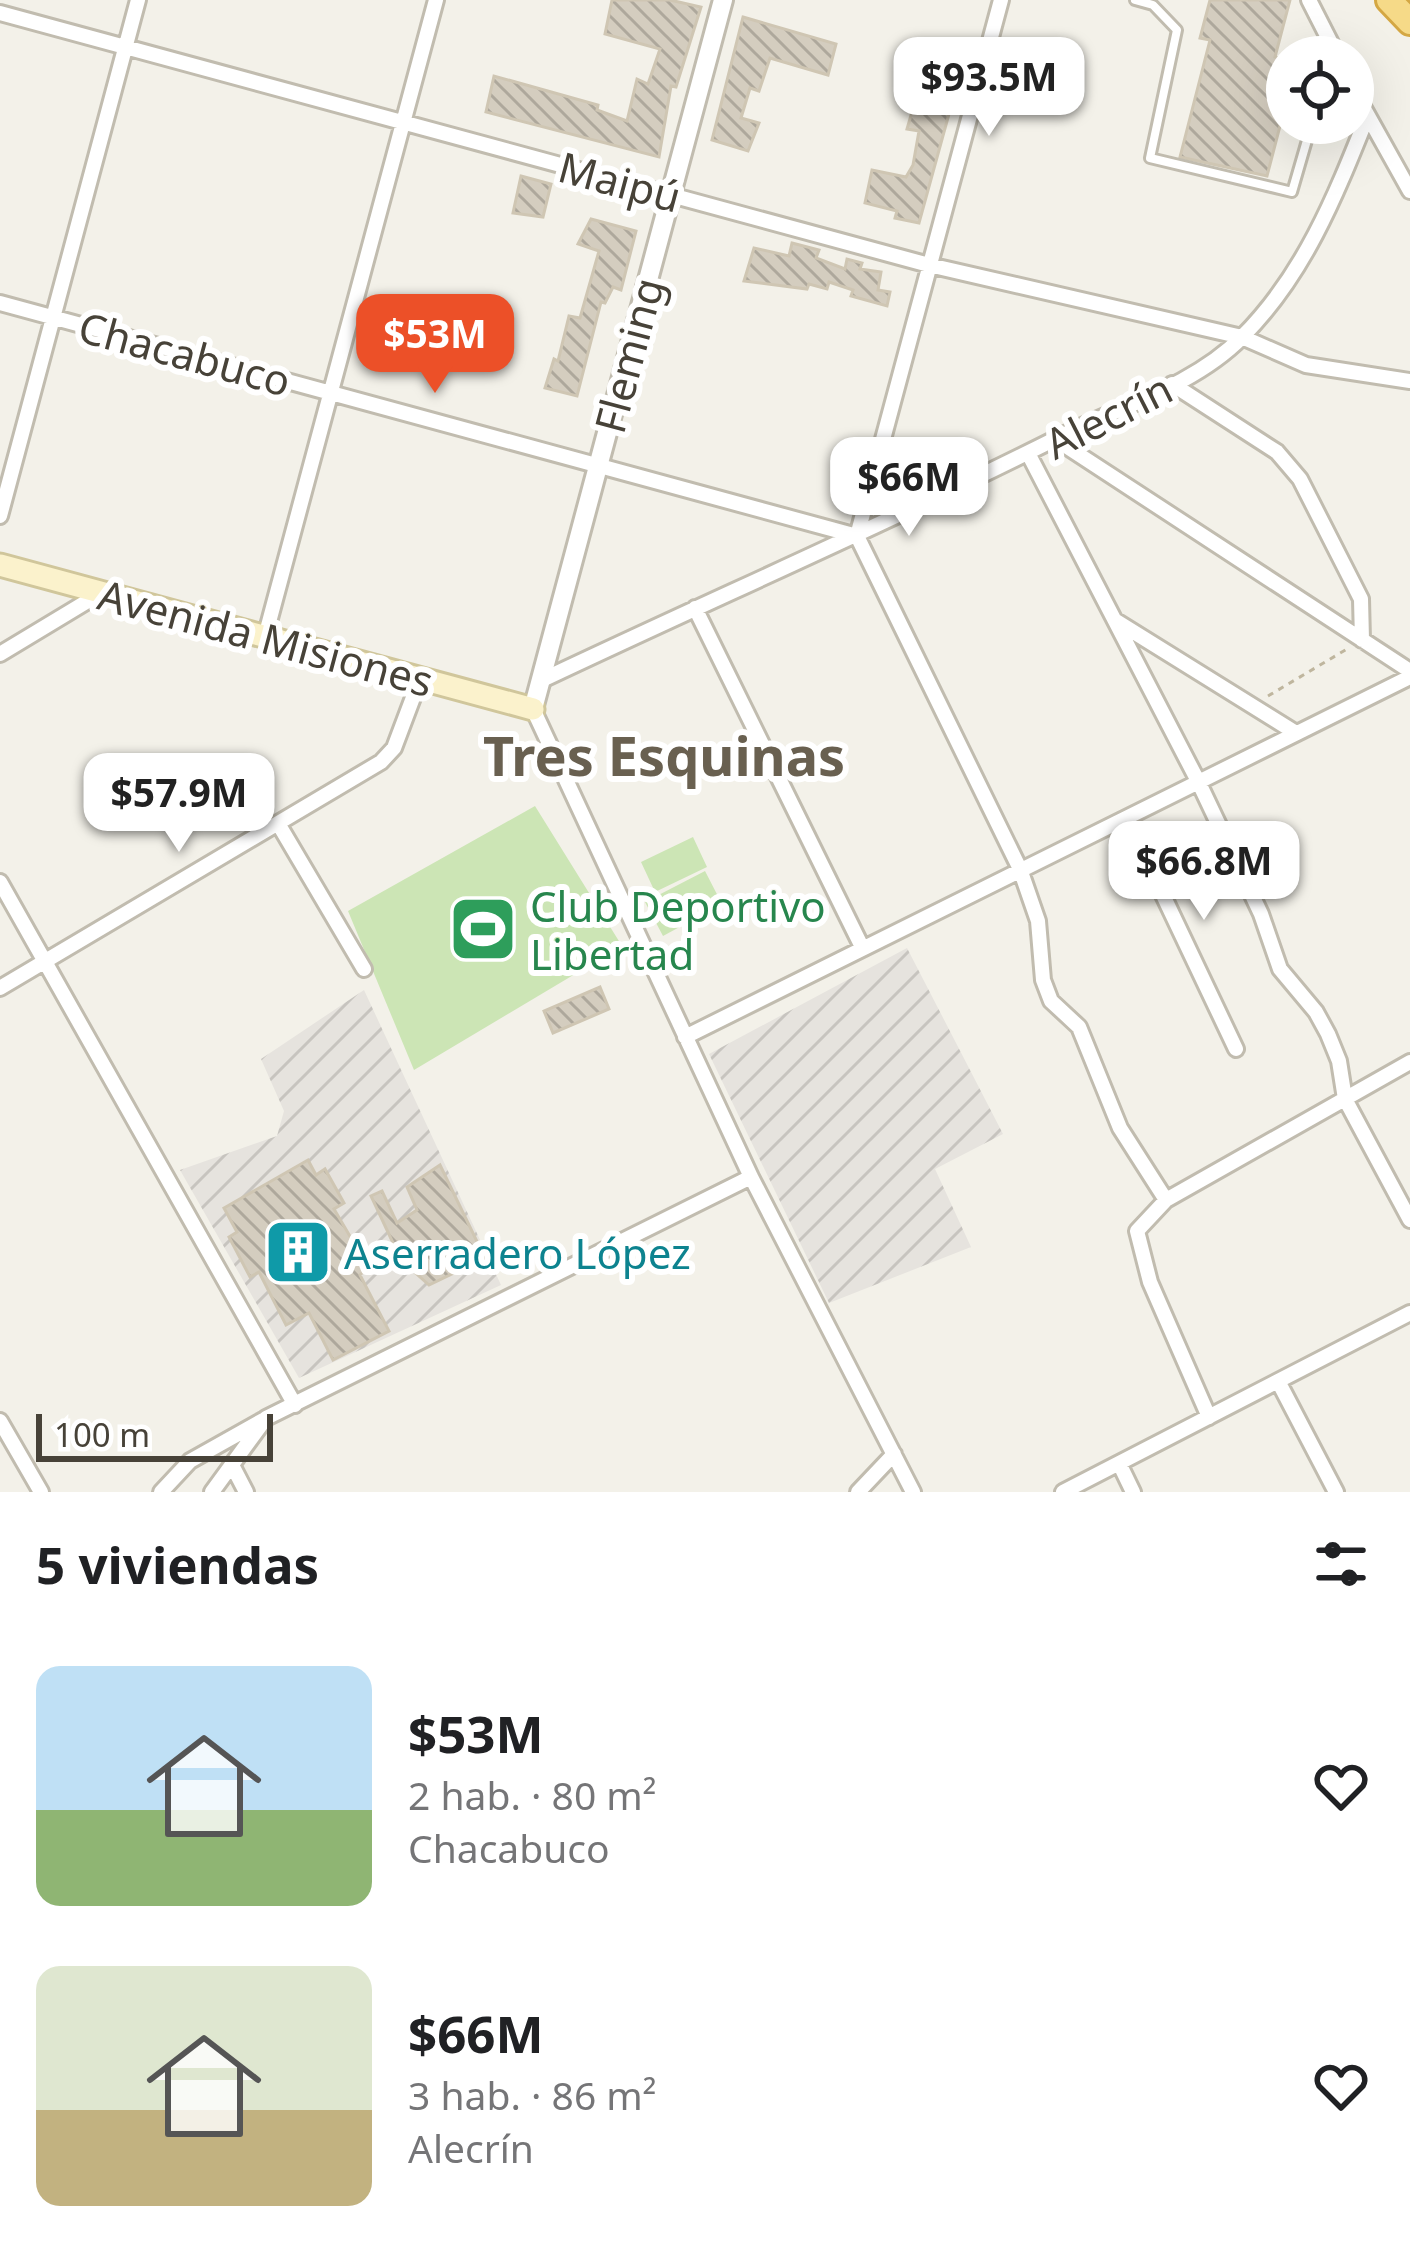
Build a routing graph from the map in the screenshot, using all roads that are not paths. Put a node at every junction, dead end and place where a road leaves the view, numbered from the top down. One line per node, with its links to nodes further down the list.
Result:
1 (138, 0): 11 (street)
2 (436, 0): 12 (street)
3 (723, 0): 17 (street, Fleming)
4 (1000, 0): 18 (street)
5 (1135, 0): 14 (lane)
6 (1309, 0): 10 (street)
7 (1389, 0): 9 (highway)
8 (0, 13): 11 (street, Maipú)
9 (1410, 22)
10 (1327, 36)
11 (125, 47): 12 (street, Maipú); 20 (street)
12 (403, 122): 17 (street, Maipú); 24 (street)
13 (1374, 129): 16 (street)
14 (1306, 144)
15 (1356, 144): 21 (street, Alecrín)
16 (1410, 191)
17 (671, 195): 18 (street, Maipú); 27 (street, Fleming)
18 (929, 265): 21 (street, Maipú); 29 (street)
19 (0, 303): 20 (street, Chacabuco)
20 (53, 317): 24 (street, Chacabuco); 28 (street)
21 (1242, 337): 22 (street, Maipú); 23 (street, Alecrín)
22 (1410, 381)
23 (1172, 384): 25 (street, Alecrín); 35 (street)
24 (331, 393): 27 (street, Chacabuco); 34 (street)
25 (1055, 439): 26 (street, Alecrín); 35 (street)
26 (1029, 455): 29 (street, Alecrín); 33 (street)
27 (598, 466): 29 (street, Chacabuco); 39 (street, Fleming)
28 (0, 516)
29 (857, 536): 32 (street, Alecrín); 45 (street)
30 (0, 565): 31 (main road, Avenida Misiones)
31 (101, 593): 34 (main road, Avenida Misiones); 36 (street)
32 (695, 608): 39 (street, Alecrín); 47 (street)
33 (1112, 618): 41 (street); 42 (street)
34 (265, 637): 38 (main road, Avenida Misiones)
35 (1362, 640): 37 (street)
36 (0, 654)
37 (1410, 674): 41 (street)
38 (420, 679): 40 (main road, Avenida Misiones); 44 (street)
39 (540, 681): 40 (street, Fleming)
40 (533, 709): 51 (street)
41 (1296, 733): 42 (street)
42 (1199, 783): 43 (street); 54 (street)
43 (1126, 819): 45 (street); 52 (street)
44 (279, 825): 48 (street); 49 (street)
45 (1020, 869): 47 (street); 56 (street)
46 (0, 882): 48 (street)
47 (862, 947): 51 (street)
48 (46, 961): 50 (street); 60 (street)
49 (364, 969)
50 (0, 988)
51 (685, 1037): 55 (street)
52 (1237, 1049)
53 (1410, 1061): 54 (street)
54 (1345, 1099): 56 (street); 57 (street)
55 (752, 1177): 60 (street); 64 (street)
56 (1166, 1200): 61 (street)
57 (1410, 1220)
58 (1410, 1313): 59 (street)
59 (1278, 1381): 61 (street); 75 (street)
60 (296, 1405): 62 (street)
61 (1209, 1417): 65 (street)
62 (266, 1418): 66 (street); 68 (street)
63 (0, 1421): 67 (street)
64 (894, 1454): 71 (street); 72 (street)
65 (1119, 1463): 73 (street); 74 (street)
66 (232, 1465): 69 (street); 70 (street)
67 (40, 1492)
68 (161, 1492)
69 (212, 1492)
70 (246, 1492)
71 (858, 1492)
72 (913, 1492)
73 (1063, 1492)
74 (1133, 1492)
75 (1336, 1492)

